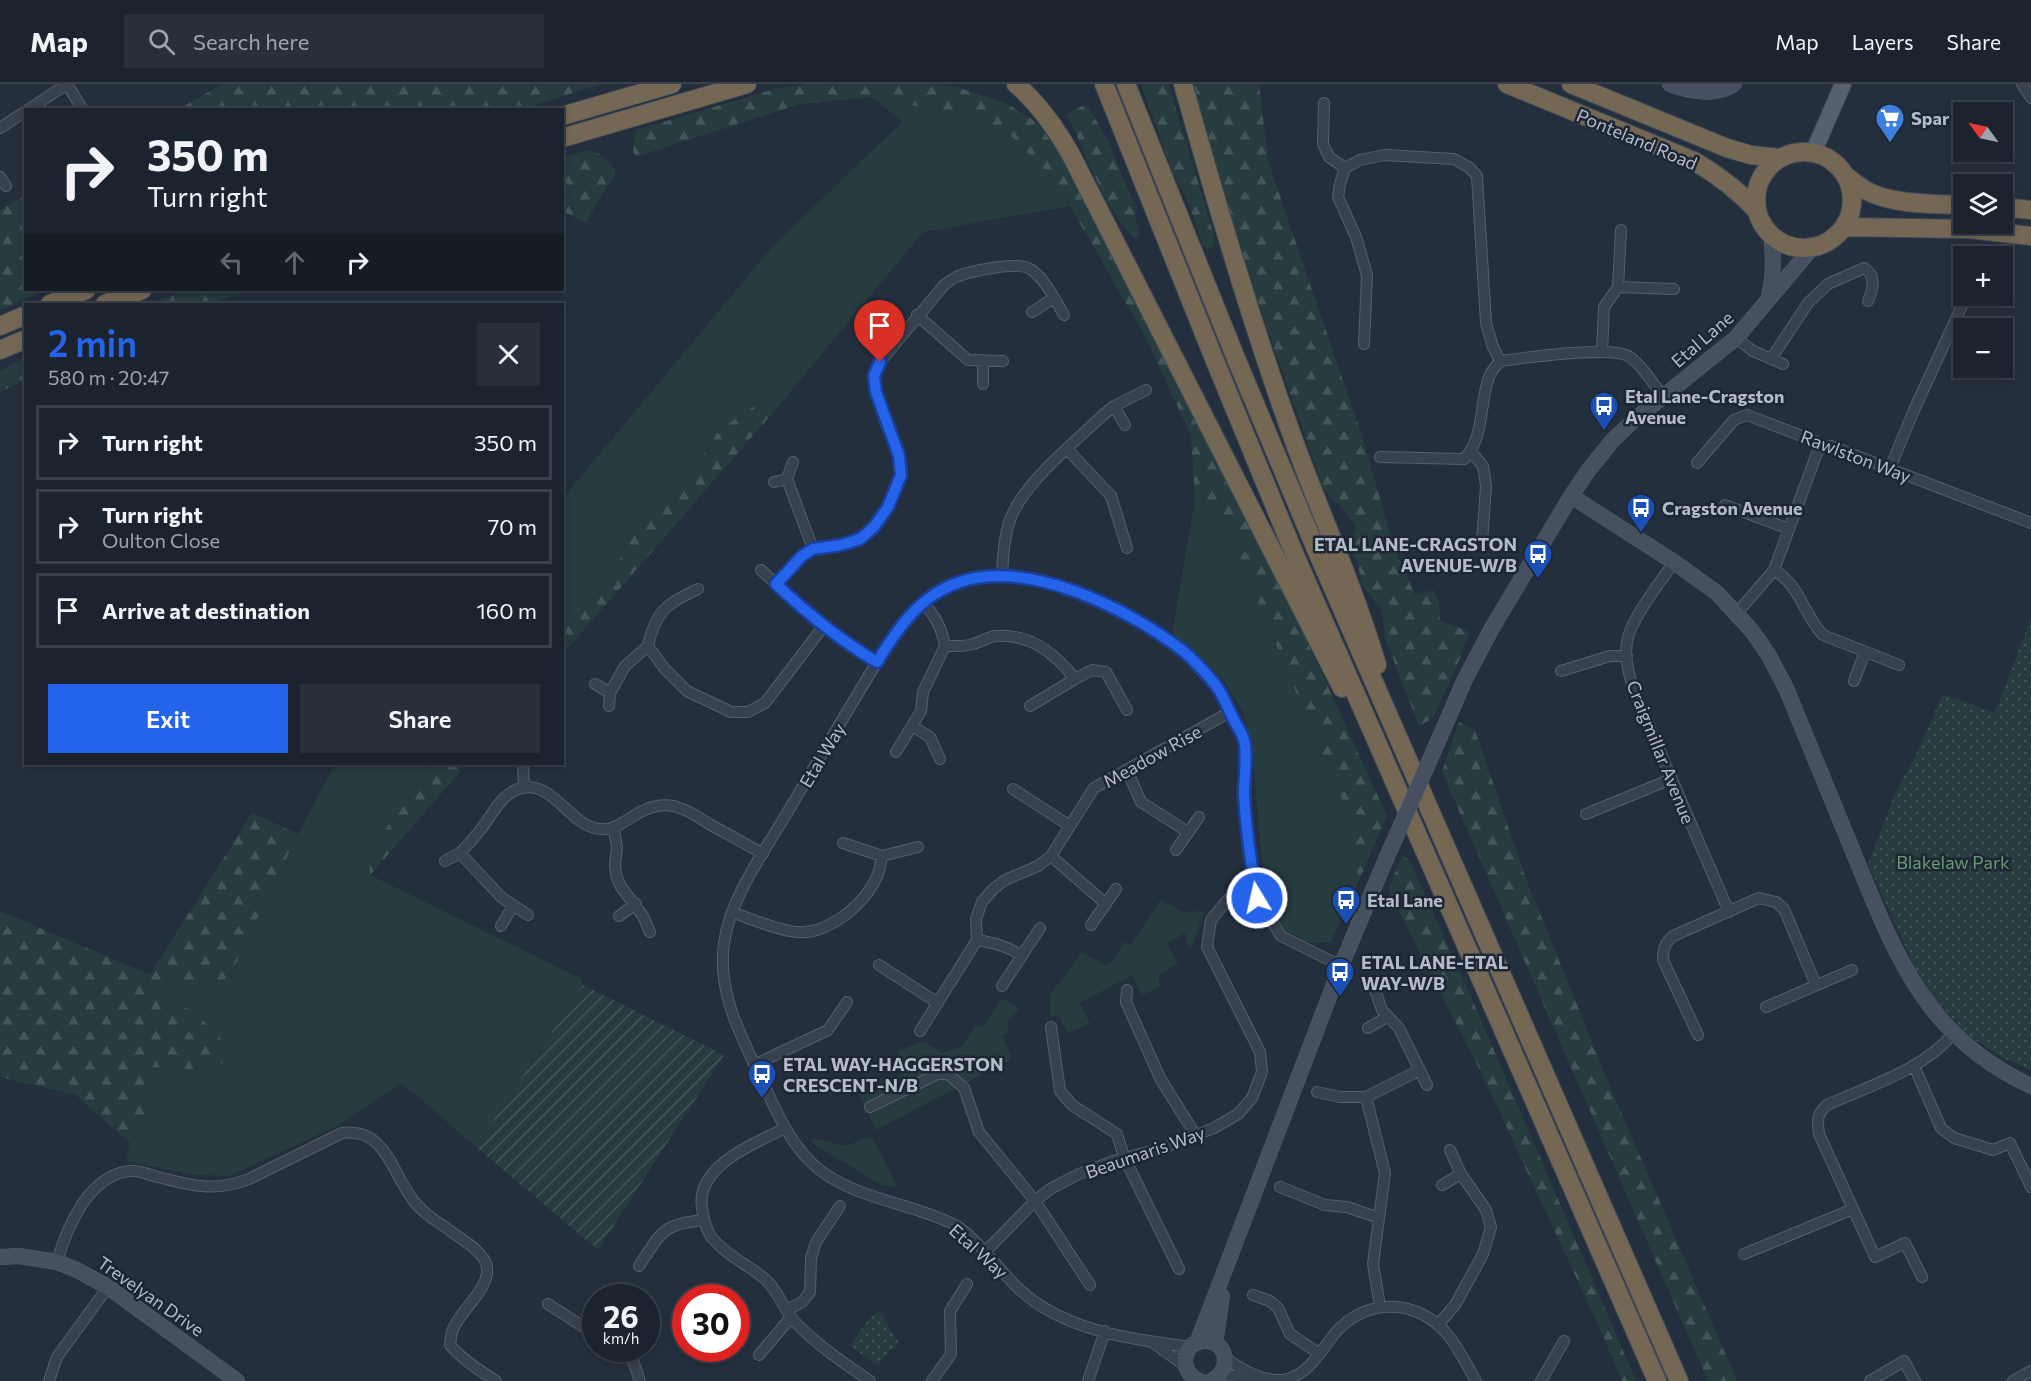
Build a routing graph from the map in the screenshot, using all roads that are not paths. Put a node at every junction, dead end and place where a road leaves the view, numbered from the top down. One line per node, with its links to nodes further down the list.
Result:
1 (66, 84): 16 (street); 17 (street)
2 (672, 84): 19 (highway)
3 (747, 84): 21 (highway)
4 (1016, 84): 107 (highway)
5 (1104, 84): 107 (highway)
6 (1126, 84): 106 (highway)
7 (1507, 84): 29 (highway, Ponteland Road)
8 (1571, 84): 23 (highway, Ponteland Road)
9 (1670, 84): 10 (street)
10 (1734, 84)
11 (1843, 84): 22 (main road)
12 (2022, 84): 14 (street)
13 (1184, 86): 106 (highway)
14 (2031, 98)
15 (1324, 103): 24 (street)
16 (30, 108)
17 (82, 108)
18 (24, 112): 20 (street)
19 (564, 115)
20 (0, 128)
21 (564, 137)
22 (1813, 153): 23 (highway); 25 (highway)
23 (1780, 158): 29 (highway)
24 (1345, 168): 52 (street); 58 (street)
25 (1846, 176): 26 (highway); 30 (highway)
26 (1953, 205)
27 (2013, 208): 28 (highway)
28 (2031, 210)
29 (1756, 211): 32 (highway)
30 (1844, 227): 33 (highway); 34 (highway)
31 (1621, 230): 35 (street)
32 (1771, 236): 34 (highway); 40 (street, Etal Lane)
33 (2031, 236)
34 (1812, 248): 40 (street, Etal Lane)
35 (1618, 287): 36 (street); 54 (street)
36 (1674, 289)
37 (83, 291): 42 (highway)
38 (139, 291): 43 (highway)
39 (1054, 298): 44 (street); 45 (street); 46 (street)
40 (1768, 299): 50 (street, Etal Lane)
41 (1868, 301): 55 (street)
42 (53, 303)
43 (108, 303)
44 (1032, 312)
45 (917, 315): 56 (street); 80 (street)
46 (1064, 315)
47 (24, 316): 48 (highway)
48 (0, 326)
49 (1953, 328): 71 (street)
50 (1736, 338): 55 (street); 62 (street, Etal Lane)
51 (24, 340): 53 (highway)
52 (1364, 344)
53 (0, 350)
54 (1602, 352): 58 (street); 62 (street)
55 (1771, 359): 59 (street)
56 (983, 360): 57 (street); 60 (street)
57 (1003, 361)
58 (1500, 361): 67 (street)
59 (1783, 364)
60 (983, 384)
61 (1146, 390): 63 (street)
62 (1663, 396): 74 (street, Etal Lane)
63 (1114, 406): 64 (street); 66 (street)
64 (1125, 425)
65 (1822, 447): 70 (street, Rawlston Way); 71 (street, Rawlston Way); 77 (street)
66 (1067, 449): 79 (street); 84 (street)
67 (1471, 452): 68 (street); 78 (street)
68 (1380, 457)
69 (793, 462): 72 (street)
70 (1697, 463)
71 (1890, 468): 76 (street, Rawlston Way)
72 (787, 479): 73 (street); 80 (street)
73 (774, 482)
74 (1571, 496): 81 (street); 144 (street, Etal Lane, bridge)
75 (1725, 505): 77 (street)
76 (2031, 523)
77 (1789, 529): 83 (street)
78 (1482, 542)
79 (1127, 548)
80 (813, 549): 85 (street)
81 (1674, 562): 88 (street); 93 (street, Craigmillar Avenue)
82 (761, 570): 85 (street)
83 (1774, 570): 88 (street); 92 (street)
84 (1002, 575): 87 (street, Etal Way); 104 (street, Etal Way)
85 (776, 584): 89 (street)
86 (698, 590): 90 (street)
87 (923, 602): 91 (street); 94 (street, Etal Way)
88 (1737, 613): 157 (street)
89 (823, 627): 90 (street); 94 (street)
90 (648, 646): 100 (street)
91 (945, 646): 97 (street); 105 (street)
92 (1865, 652): 95 (street); 98 (street)
93 (1627, 656): 96 (street); 112 (street, Craigmillar Avenue)
94 (877, 662): 124 (street, Etal Way)
95 (1899, 665)
96 (1561, 670)
97 (1075, 679): 102 (street); 103 (street)
98 (1854, 681)
99 (595, 684): 100 (street)
100 (610, 693): 101 (street)
101 (609, 706)
102 (1030, 706)
103 (1127, 710)
104 (1230, 712): 111 (street, Meadow Rise); 128 (street, Etal Way)
105 (912, 726): 108 (street); 109 (street)
106 (1398, 739): 220 (highway)
107 (1378, 746): 219 (highway)
108 (896, 752)
109 (940, 759)
110 (523, 765): 113 (street)
111 (1127, 770): 117 (street, Meadow Rise); 119 (street)
112 (1671, 779): 115 (street); 134 (street, Craigmillar Avenue)
113 (524, 787): 118 (street); 123 (street)
114 (1013, 789): 117 (street)
115 (1586, 814)
116 (1199, 817): 119 (street)
117 (1070, 826): 126 (street, Meadow Rise)
118 (614, 829): 124 (street); 130 (street)
119 (1188, 832): 122 (street)
120 (843, 843): 125 (street)
121 (918, 847): 125 (street)
122 (1176, 850)
123 (460, 853): 127 (street); 132 (street)
124 (763, 854): 133 (street, Etal Way)
125 (882, 856): 133 (street)
126 (1051, 856): 131 (street); 141 (street, Meadow Rise)
127 (445, 861)
128 (1255, 885): 144 (street, Etal Way); 168 (street, Beaumaris Way)
129 (1116, 889): 131 (street)
130 (636, 904): 136 (street); 140 (street)
131 (1106, 904): 137 (street)
132 (513, 906): 135 (street); 138 (street)
133 (732, 912): 159 (street, Etal Way)
134 (1729, 912): 147 (street); 158 (street)
135 (528, 915)
136 (619, 916)
137 (1091, 924)
138 (501, 926)
139 (1040, 928): 142 (street)
140 (650, 932)
141 (977, 940): 142 (street); 151 (street, Meadow Rise)
142 (1022, 956): 148 (street)
143 (879, 965): 151 (street)
144 (1341, 966): 185 (street, Etal Lane)
145 (1852, 970): 147 (street)
146 (1372, 982): 153 (street)
147 (1816, 985): 152 (street)
148 (1002, 986)
149 (1127, 990): 168 (street)
150 (847, 1002): 159 (street)
151 (938, 1003): 156 (street, Meadow Rise)
152 (1766, 1007)
153 (1388, 1017): 155 (street); 161 (street)
154 (1051, 1027): 170 (street)
155 (1368, 1028)
156 (920, 1031)
157 (1953, 1034): 160 (street); 163 (street)
158 (1698, 1035)
159 (754, 1065): 167 (street, Etal Way)
160 (1914, 1066): 174 (street); 177 (street)
161 (1420, 1071): 162 (street); 165 (street)
162 (1427, 1085)
163 (2031, 1086)
164 (1317, 1092): 165 (street)
165 (1366, 1096): 178 (street)
166 (870, 1107): 175 (street)
167 (785, 1128): 179 (street); 180 (street, Etal Way)
168 (1195, 1134): 170 (street, Beaumaris Way)
169 (1450, 1150): 171 (street)
170 (1124, 1157): 175 (street, Beaumaris Way); 186 (street)
171 (1461, 1174): 172 (street); 195 (street)
172 (1442, 1185)
173 (1280, 1187): 178 (street)
174 (2031, 1187)
175 (1035, 1201): 180 (street, Beaumaris Way); 189 (street)
176 (840, 1206): 194 (street)
177 (1853, 1209): 181 (street); 187 (street)
178 (1379, 1218): 193 (street)
179 (704, 1220): 184 (street); 194 (street)
180 (985, 1252): 197 (street, Etal Way)
181 (1744, 1254)
182 (0, 1257): 183 (street, Trevelyan Drive)
183 (57, 1262): 190 (street, Trevelyan Drive); 212 (street)
184 (639, 1266)
185 (1227, 1266): 200 (street, Etal Lane); 201 (street, Etal Lane)
186 (1179, 1269)
187 (1922, 1277)
188 (967, 1284): 215 (street)
189 (1090, 1285)
190 (108, 1287): 210 (street); 211 (street, Trevelyan Drive)
191 (1253, 1295): 202 (street)
192 (548, 1304): 196 (street)
193 (1380, 1306): 195 (street); 202 (street)
194 (790, 1315): 203 (street); 214 (street)
195 (1438, 1325): 217 (street)
196 (582, 1326)
197 (1105, 1331): 199 (street, Etal Way); 216 (street)
198 (1564, 1341): 218 (street)
199 (1152, 1342): 201 (street, Etal Way); 207 (street, Etal Way)
200 (1215, 1343): 201 (street); 204 (street)
201 (1194, 1345): 207 (street, Etal Lane)
202 (1320, 1354): 208 (street)
203 (759, 1355)
204 (1225, 1358): 208 (street); 209 (street)
205 (633, 1362): 213 (street)
206 (2031, 1371): 223 (street)
207 (1190, 1375)
208 (1253, 1377): 209 (street)
209 (1215, 1378)
210 (49, 1381)
211 (237, 1381)
212 (496, 1381)
213 (640, 1381)
214 (870, 1381)
215 (932, 1381)
216 (1088, 1381)
217 (1476, 1381)
218 (1540, 1381)
219 (1657, 1381)
220 (1679, 1381)
221 (1870, 1381): 222 (street)
222 (1915, 1381)
223 (2013, 1381)

